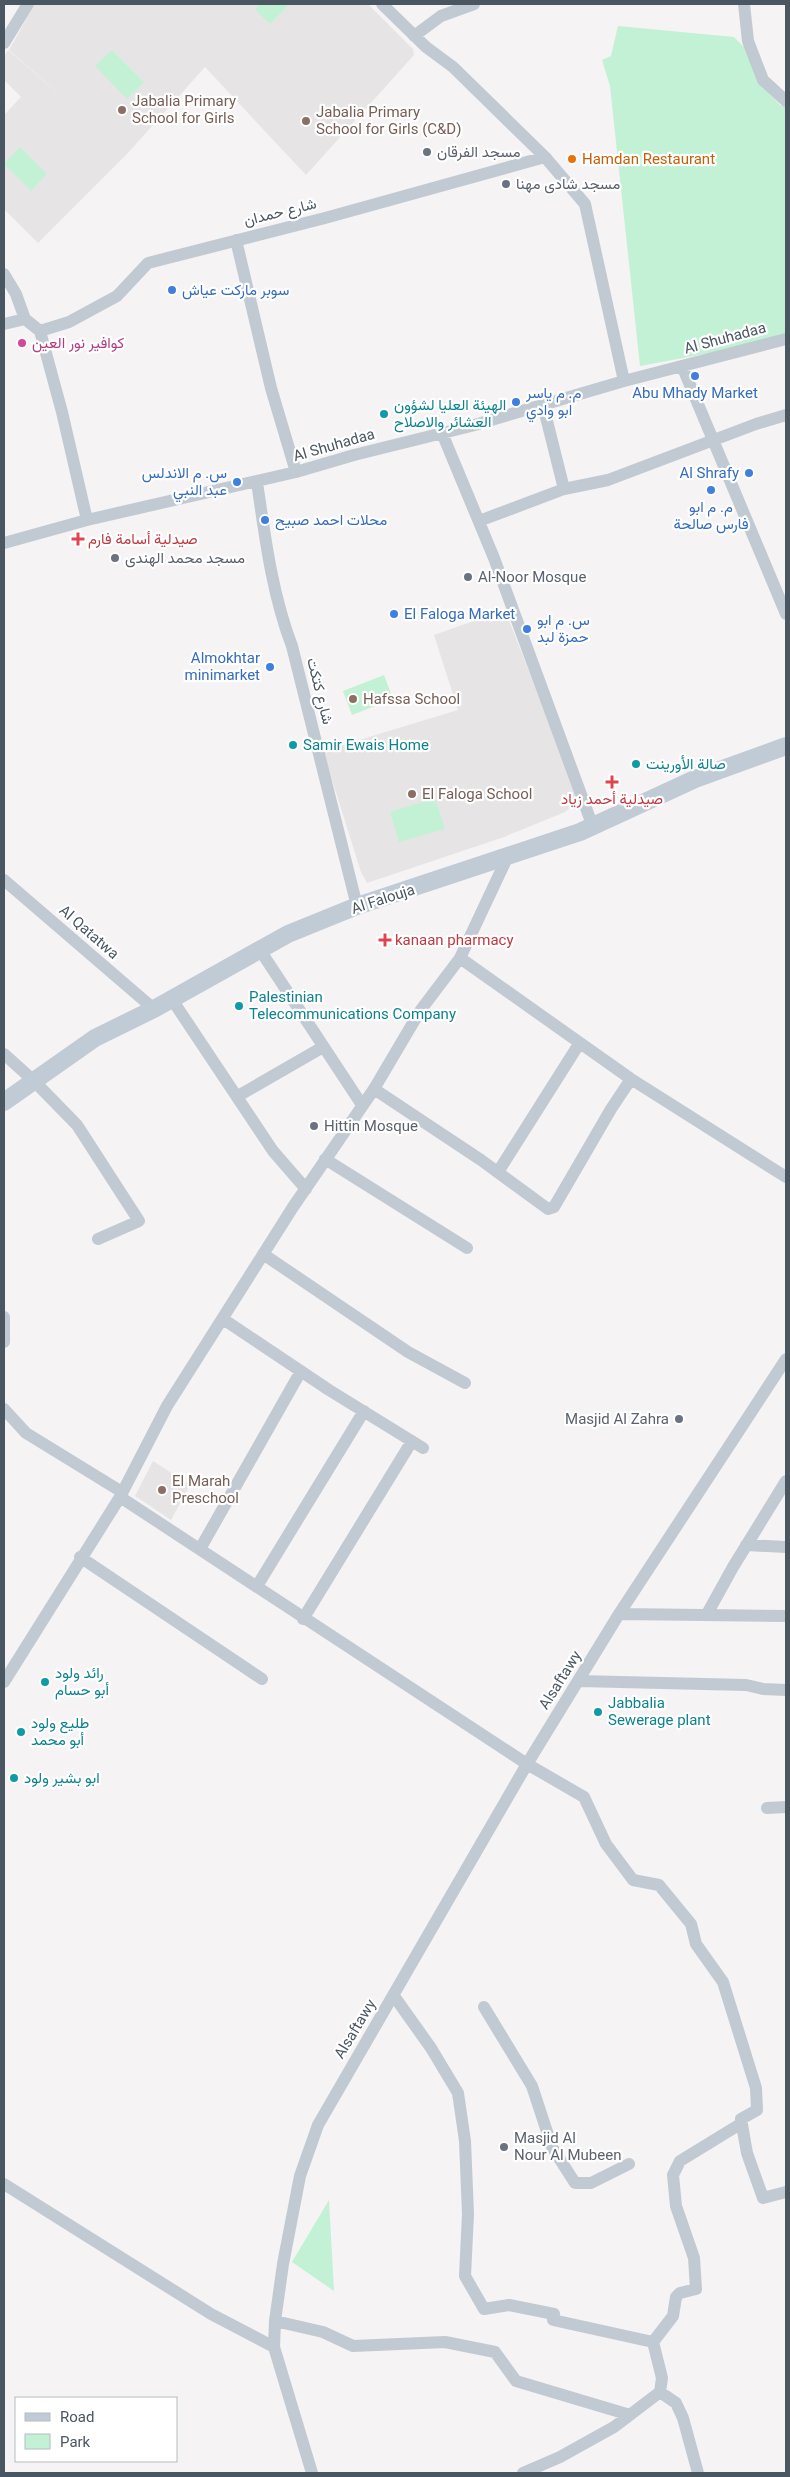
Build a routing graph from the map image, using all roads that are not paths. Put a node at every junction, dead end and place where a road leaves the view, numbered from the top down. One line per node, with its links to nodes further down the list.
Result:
1 (28, 4): 6 (street)
2 (383, 4): 5 (street)
3 (474, 4): 5 (street)
4 (744, 4): 7 (street)
5 (414, 36): 8 (street)
6 (4, 43)
7 (786, 101)
8 (545, 157): 9 (street, شارع حمدان); 16 (street)
9 (236, 240): 13 (street, شارع حمدان); 21 (street)
10 (4, 274): 11 (street)
11 (25, 319): 12 (street); 13 (street)
12 (4, 324)
13 (40, 331): 24 (street)
14 (786, 339): 15 (street, Al Shuhadaa)
15 (682, 366): 16 (street, Al Shuhadaa); 20 (street)
16 (624, 380): 17 (street, Al Shuhadaa)
17 (543, 405): 19 (street, Al Shuhadaa); 23 (street)
18 (786, 415): 20 (street)
19 (442, 433): 21 (street, Al Shuhadaa); 25 (street)
20 (712, 441): 23 (street); 27 (street)
21 (296, 472): 22 (street, Al Shuhadaa)
22 (256, 482): 24 (street, Al Shuhadaa); 32 (street, شارع كتكت)
23 (564, 489): 25 (street)
24 (87, 520): 26 (street, Al Shuhadaa)
25 (479, 521): 29 (street)
26 (4, 542)
27 (786, 614)
28 (786, 746): 29 (main road, Al Falouja)
29 (592, 827): 30 (main road, Al Falouja)
30 (507, 858): 32 (main road, Al Falouja); 34 (street)
31 (4, 880): 36 (street, Al Qatatwa)
32 (358, 906): 33 (main road, Al Falouja)
33 (260, 950): 35 (main road, Al Falouja); 38 (street)
34 (460, 958): 40 (street); 42 (street)
35 (171, 998): 36 (main road, Al Falouja); 43 (street)
36 (154, 1009): 41 (main road, Al Falouja)
37 (579, 1044): 47 (street)
38 (323, 1047): 43 (street); 45 (street)
39 (4, 1054): 41 (street)
40 (631, 1079): 47 (street); 48 (street)
41 (34, 1081): 44 (main road, Al Falouja); 50 (street)
42 (374, 1089): 45 (street); 47 (street)
43 (238, 1096): 49 (street)
44 (4, 1102)
45 (362, 1106): 46 (street)
46 (325, 1159): 49 (street); 51 (street)
47 (498, 1172)
48 (786, 1177)
49 (306, 1189): 52 (street)
50 (98, 1239)
51 (467, 1248)
52 (264, 1254): 54 (street); 58 (street)
53 (4, 1316): 55 (street)
54 (223, 1319): 57 (street); 64 (street)
55 (4, 1342)
56 (786, 1359): 70 (street, Alsaftawy)
57 (301, 1371): 60 (street); 67 (street)
58 (464, 1383)
59 (4, 1409): 64 (street)
60 (364, 1411): 61 (street); 69 (street)
61 (412, 1441): 62 (street); 73 (street)
62 (423, 1448)
63 (785, 1486): 65 (street)
64 (121, 1494): 67 (street); 68 (street)
65 (746, 1545): 66 (street); 71 (street)
66 (786, 1547)
67 (200, 1549): 69 (street)
68 (80, 1557): 74 (street); 76 (street)
69 (257, 1586): 73 (street)
70 (619, 1614): 71 (street); 75 (street, Alsaftawy)
71 (707, 1614): 72 (street)
72 (786, 1616)
73 (303, 1619): 78 (street)
74 (262, 1679)
75 (578, 1681): 77 (street); 78 (street, Alsaftawy)
76 (4, 1682)
77 (786, 1690)
78 (527, 1764): 81 (street, Alsaftawy); 83 (street)
79 (786, 1807): 80 (street)
80 (767, 1808)
81 (394, 1996): 87 (street, Alsaftawy); 88 (street)
82 (484, 2007): 84 (street)
83 (742, 2123): 86 (street); 88 (street)
84 (629, 2164)
85 (4, 2184): 89 (street)
86 (786, 2192)
87 (275, 2321): 89 (street, Alsaftawy); 91 (street)
88 (653, 2342): 90 (street)
89 (274, 2347): 92 (street, Alsaftawy)
90 (660, 2392): 91 (street); 94 (street)
91 (630, 2414): 93 (street)
92 (312, 2473)
93 (523, 2473)
94 (698, 2473)

